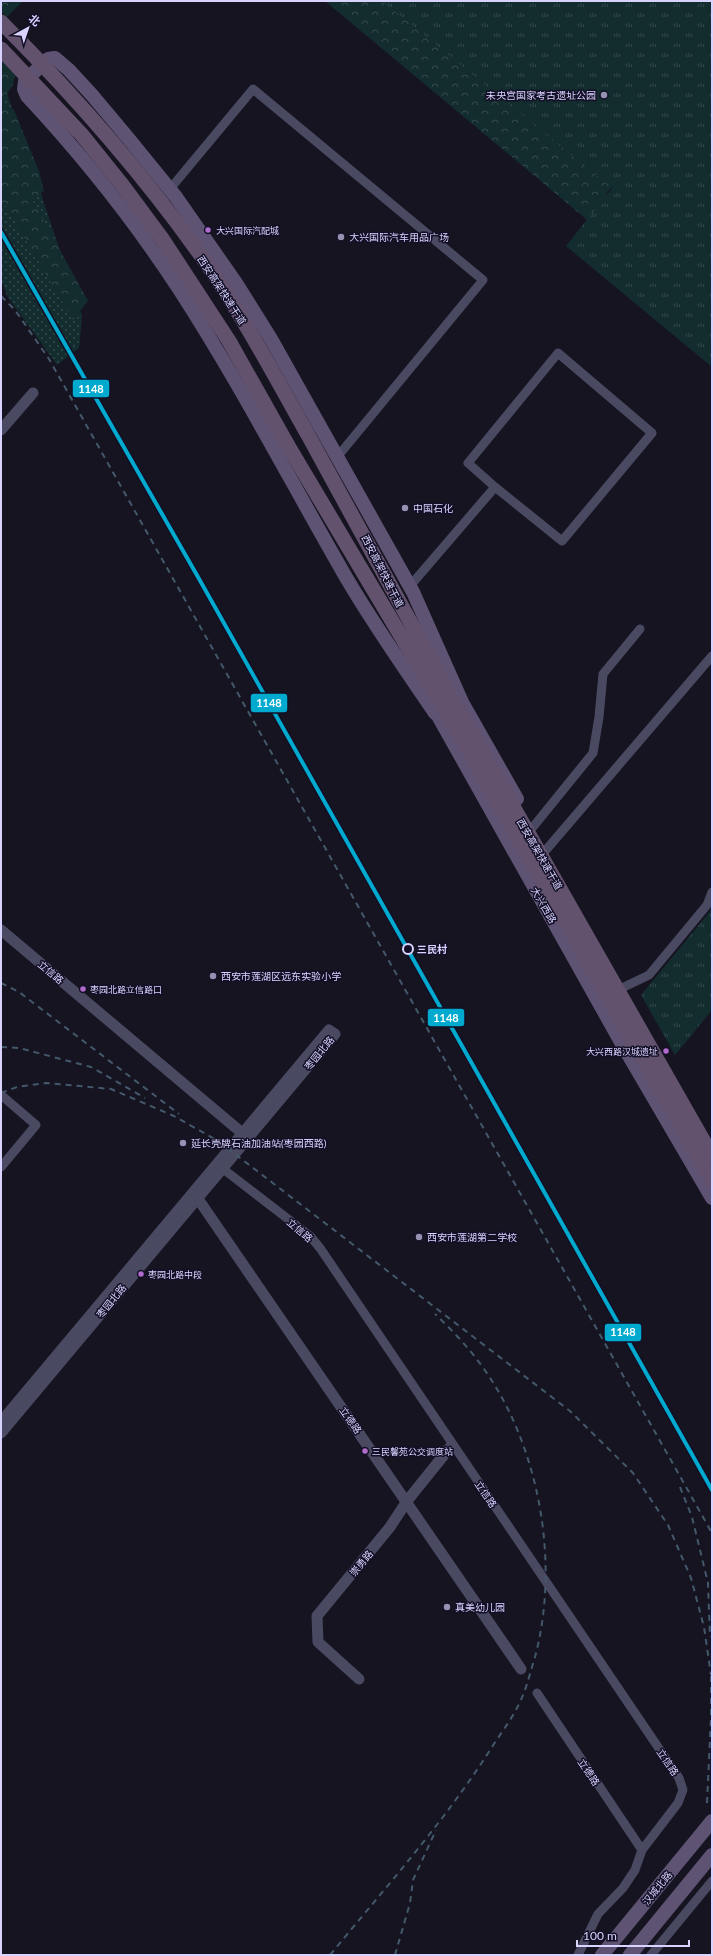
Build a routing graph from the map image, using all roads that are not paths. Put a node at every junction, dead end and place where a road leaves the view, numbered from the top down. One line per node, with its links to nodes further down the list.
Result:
1 (1, 22): 9 (highway, 西安高架快速干道, bridge)
2 (1, 49): 10 (highway, 西安高架快速干道, bridge)
3 (170, 189): 6 (main road); 6 (street); 14 (main road)
4 (33, 393): 5 (street)
5 (1, 430)
6 (338, 456): 8 (main road)
7 (495, 487): 7 (street); 8 (street)
8 (410, 586): 13 (main road)
9 (397, 599): 13 (main road); 15 (highway, 西安高架快速干道)
10 (384, 608): 14 (main road, 大兴西路); 15 (highway, 西安高架快速干道)
11 (640, 629): 16 (street)
12 (712, 656): 17 (street)
13 (462, 702): 16 (main road)
14 (435, 713): 29 (main road, 大兴西路)
15 (460, 725): 24 (highway, 西安高架快速干道); 27 (highway, 西安高架快速干道)
16 (533, 827): 17 (main road)
17 (546, 850): 20 (main road)
18 (712, 892): 20 (street)
19 (1, 930): 22 (street, 立信路)
20 (624, 987): 23 (main road)
21 (1, 1095): 26 (street)
22 (246, 1136): 22 (street, 枣园北路); 25 (street, 枣园北路)
23 (712, 1142)
24 (712, 1156)
25 (220, 1166): 28 (street, 枣园北路); 32 (street, 立信路)
26 (1, 1167)
27 (712, 1180)
28 (195, 1196): 30 (street, 枣园北路); 31 (street, 枣园北路); 33 (street, 立德路)
29 (712, 1198)
30 (1, 1422)
31 (1, 1433)
32 (452, 1445): 33 (street, 崇勇路); 38 (street, 立信路)
33 (407, 1501): 34 (street, 立德路); 35 (street, 崇勇路)
34 (521, 1669)
35 (359, 1679)
36 (537, 1693): 38 (street, 立德路)
37 (712, 1821): 42 (main road, 汉城北路)
38 (642, 1850): 41 (street, 立信路)
39 (712, 1855): 43 (main road)
40 (712, 1881): 44 (street)
41 (578, 1955)
42 (602, 1955)
43 (630, 1955)
44 (651, 1955)

